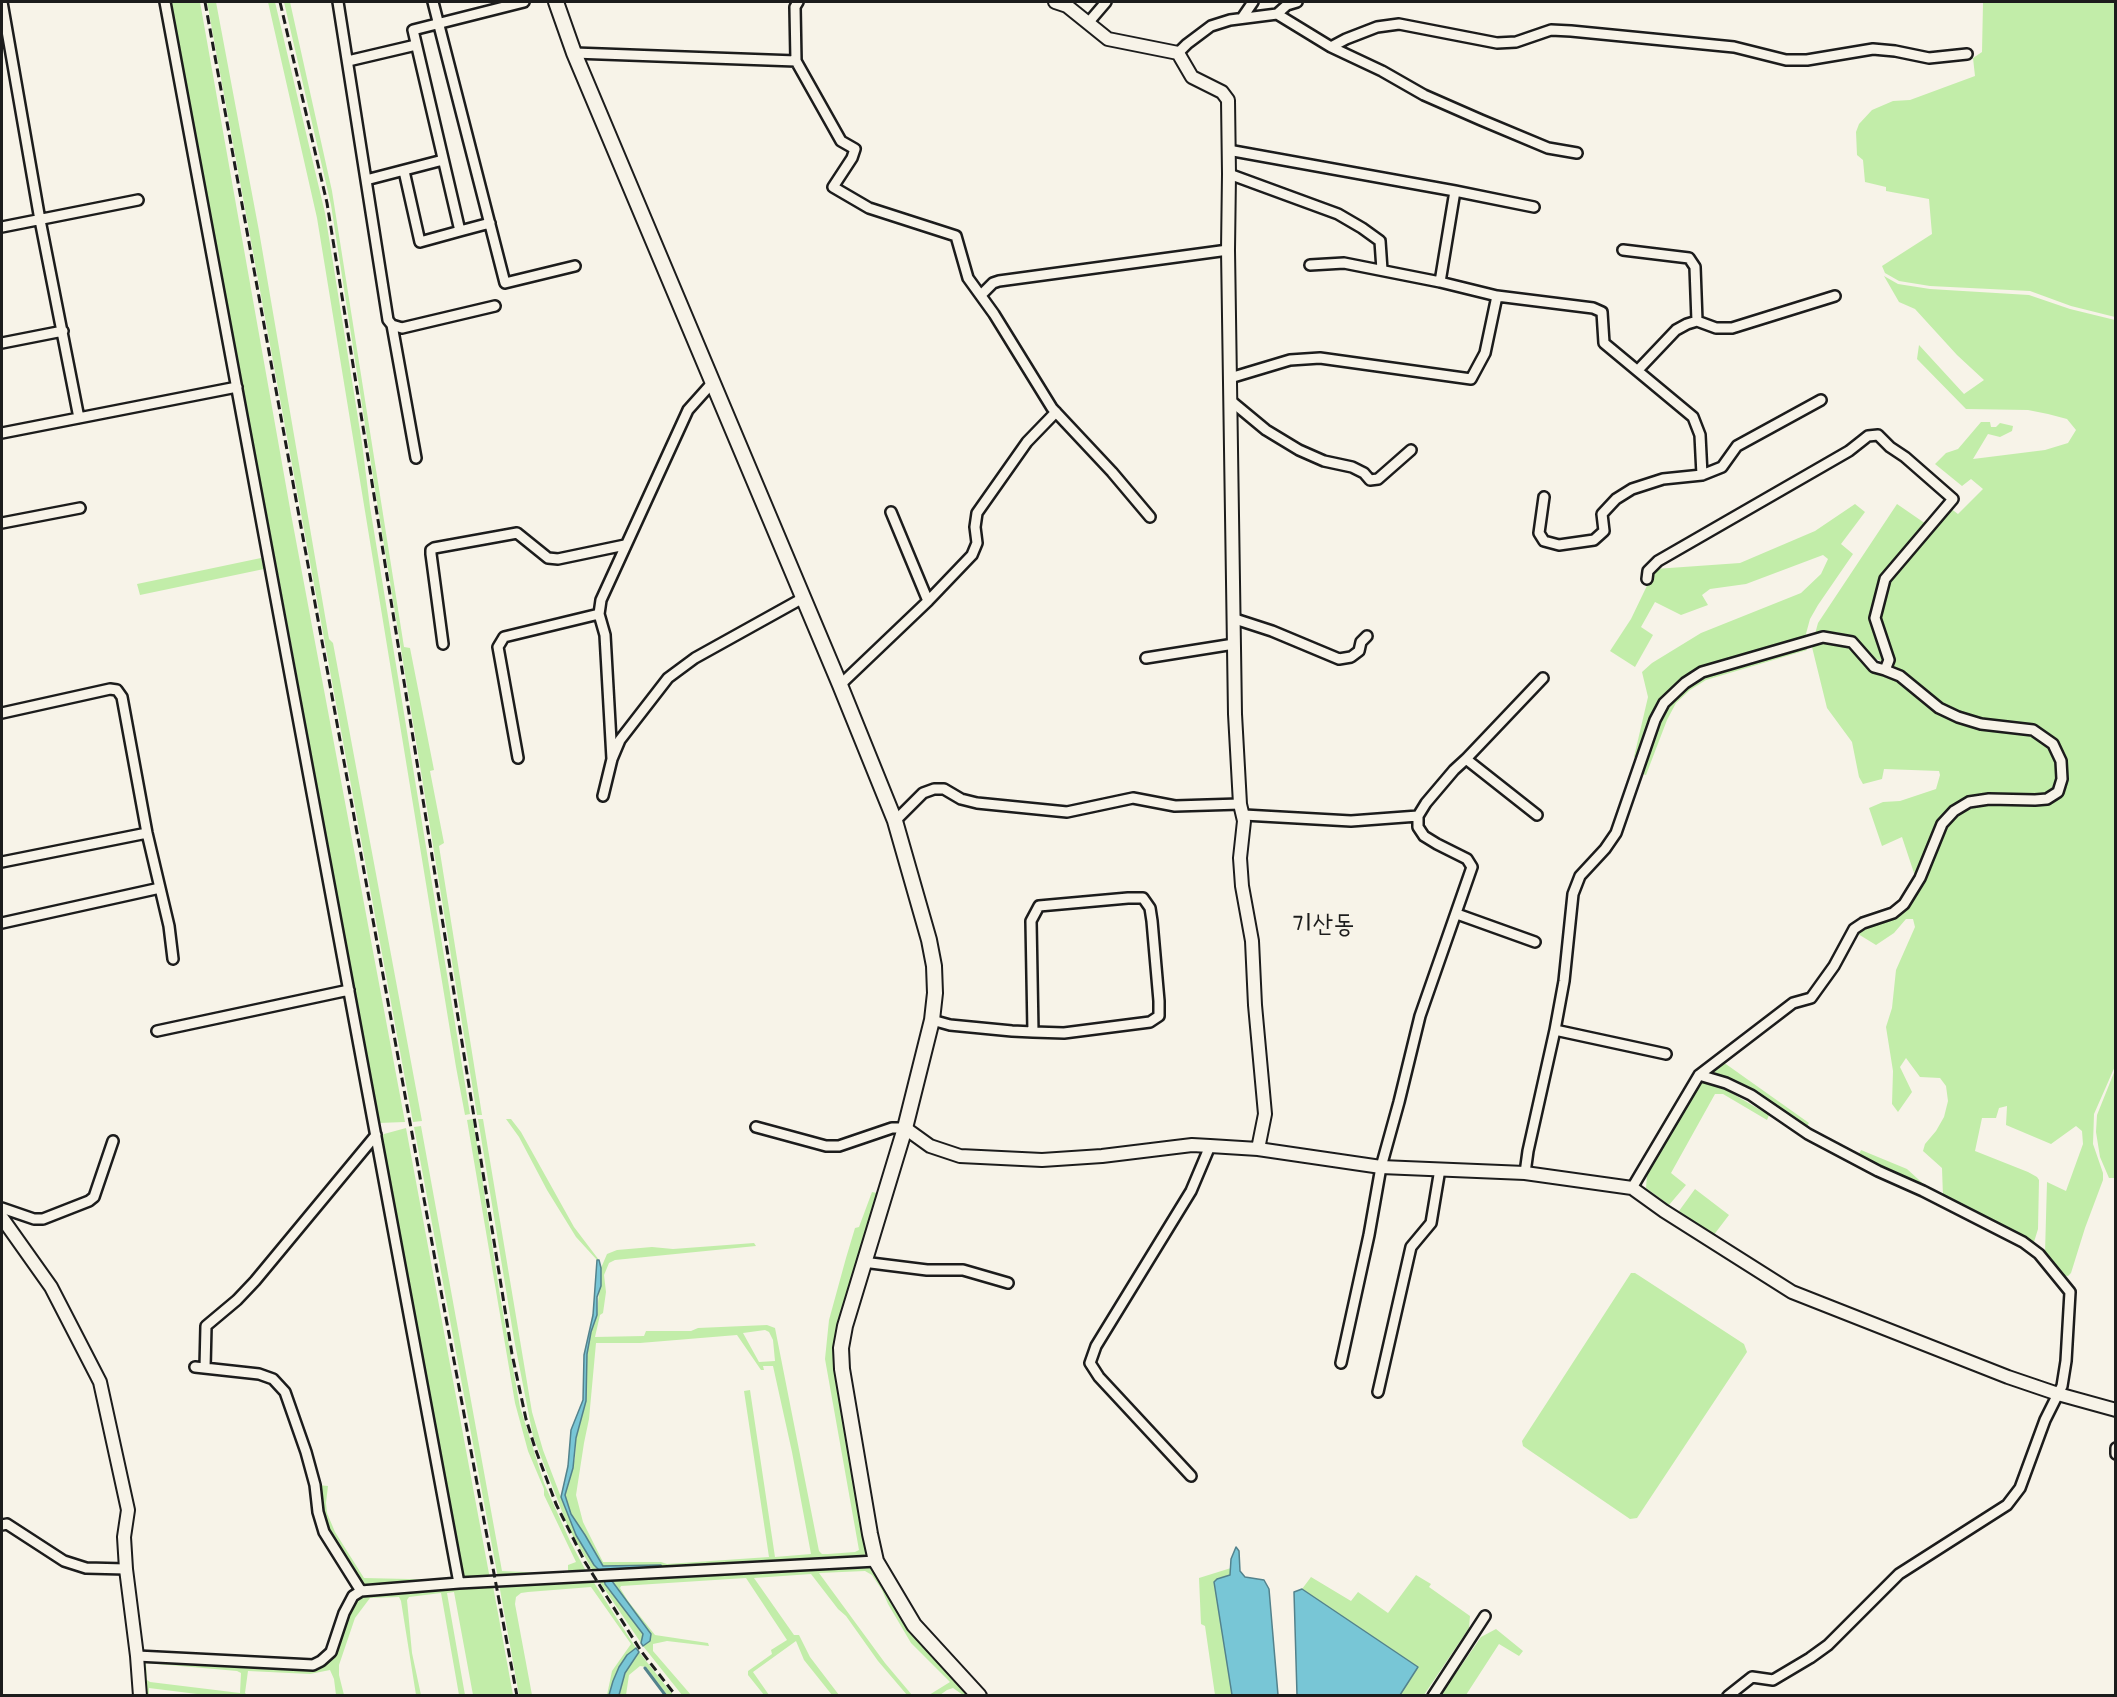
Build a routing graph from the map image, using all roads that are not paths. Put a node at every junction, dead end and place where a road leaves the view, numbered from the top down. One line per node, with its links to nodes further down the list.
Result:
1 (3, 2): 32 (street)
2 (165, 2): 53 (street)
3 (338, 2): 21 (street)
4 (433, 2): 15 (street)
5 (524, 2): 15 (street)
6 (556, 2): 18 (main road)
7 (798, 2): 22 (street)
8 (1055, 2): 14 (street)
9 (1106, 2): 14 (street)
10 (1253, 2): 13 (street)
11 (1297, 2): 12 (street)
12 (1277, 14): 13 (street); 17 (street)
13 (1242, 18): 19 (street)
14 (1088, 23): 19 (street)
15 (439, 24): 16 (street); 33 (street)
16 (416, 45): 21 (street); 25 (street)
17 (1331, 47): 20 (street); 24 (street)
18 (574, 53): 22 (street); 52 (main road)
19 (1178, 53): 23 (street)
20 (1967, 54)
21 (348, 61): 28 (street)
22 (796, 61): 42 (street)
23 (1228, 150): 27 (street); 29 (street)
24 (1577, 153)
25 (443, 160): 26 (street); 35 (street)
26 (404, 171): 28 (street); 35 (street)
27 (1229, 174): 36 (street); 40 (street)
28 (366, 180): 47 (street)
29 (1455, 191): 31 (street); 41 (street)
30 (138, 200): 32 (street)
31 (1534, 207)
32 (40, 220): 34 (street); 48 (street)
33 (490, 223): 35 (street); 39 (street)
34 (2, 227)
35 (460, 231)
36 (1228, 250): 42 (street); 51 (street)
37 (1623, 250): 46 (street)
38 (1310, 265): 40 (street)
39 (575, 267)
40 (1382, 270): 41 (street)
41 (1440, 282): 43 (street)
42 (981, 295): 56 (street)
43 (1497, 296): 50 (street); 51 (street)
44 (1835, 296): 46 (street)
45 (495, 306): 47 (street)
46 (1697, 321): 50 (street)
47 (392, 326): 60 (street)
48 (63, 331): 49 (street); 57 (street)
49 (2, 343)
50 (1638, 370): 61 (street)
51 (1230, 378): 55 (street)
52 (713, 382): 67 (street); 69 (main road)
53 (237, 387): 57 (street); 96 (street)
54 (1821, 400): 61 (street)
55 (1231, 401): 59 (street); 72 (street)
56 (1056, 412): 65 (street); 70 (street)
57 (79, 418): 58 (street)
58 (2, 433)
59 (1411, 450)
60 (416, 458)
61 (1702, 475): 62 (street)
62 (1544, 497)
63 (80, 508): 66 (street)
64 (891, 512): 70 (street)
65 (1150, 517)
66 (2, 523)
67 (625, 545): 71 (street); 74 (street)
68 (1647, 579): 77 (street)
69 (803, 598): 79 (main road); 82 (street)
70 (928, 601): 79 (street)
71 (599, 614): 81 (street); 82 (street)
72 (1235, 619): 73 (street); 75 (street)
73 (1367, 636)
74 (443, 644)
75 (1234, 644): 76 (street); 85 (street)
76 (1146, 658)
77 (1885, 670): 98 (street); 102 (street)
78 (1544, 678): 83 (street)
79 (840, 685): 88 (main road)
80 (2, 713): 89 (street)
81 (518, 758)
82 (612, 759): 84 (street)
83 (1466, 759): 86 (street); 87 (street)
84 (603, 796)
85 (1242, 809): 87 (street); 88 (street); 108 (street)
86 (1537, 814)
87 (1418, 816): 92 (street)
88 (895, 821): 97 (main road)
89 (147, 833): 90 (street); 91 (street)
90 (2, 862)
91 (160, 888): 93 (street); 95 (street)
92 (1457, 914): 94 (street); 109 (street)
93 (2, 922)
94 (1535, 942)
95 (173, 959)
96 (349, 990): 99 (street); 105 (street)
97 (932, 1020): 100 (street); 104 (main road)
98 (1555, 1030): 101 (street); 111 (street)
99 (158, 1031)
100 (1033, 1032): 100 (street)
101 (1666, 1054)
102 (1699, 1075): 112 (street); 119 (street)
103 (756, 1127): 104 (street)
104 (905, 1128): 107 (street); 115 (main road)
105 (376, 1135): 127 (street); 128 (street)
106 (113, 1141): 113 (street)
107 (1210, 1146): 108 (street); 123 (street)
108 (1258, 1149): 109 (street)
109 (1381, 1167): 110 (street); 117 (street)
110 (1440, 1169): 111 (street); 118 (street)
111 (1525, 1173): 112 (street)
112 (1632, 1188): 119 (street)
113 (2, 1208)
114 (2, 1218): 126 (street)
115 (863, 1262): 116 (street); 125 (main road)
116 (1008, 1283)
117 (1341, 1363)
118 (1378, 1392)
119 (2058, 1395): 120 (street); 134 (street)
120 (2115, 1410)
121 (2115, 1448): 122 (street)
122 (2115, 1454)
123 (1191, 1476)
124 (2, 1525): 126 (street)
125 (876, 1561): 127 (street); 132 (main road)
126 (126, 1569): 130 (street)
127 (459, 1583): 128 (street)
128 (361, 1591): 130 (street)
129 (1485, 1616): 133 (street)
130 (137, 1656): 131 (street)
131 (140, 1695)
132 (979, 1695)
133 (1433, 1695)
134 (1728, 1695)

